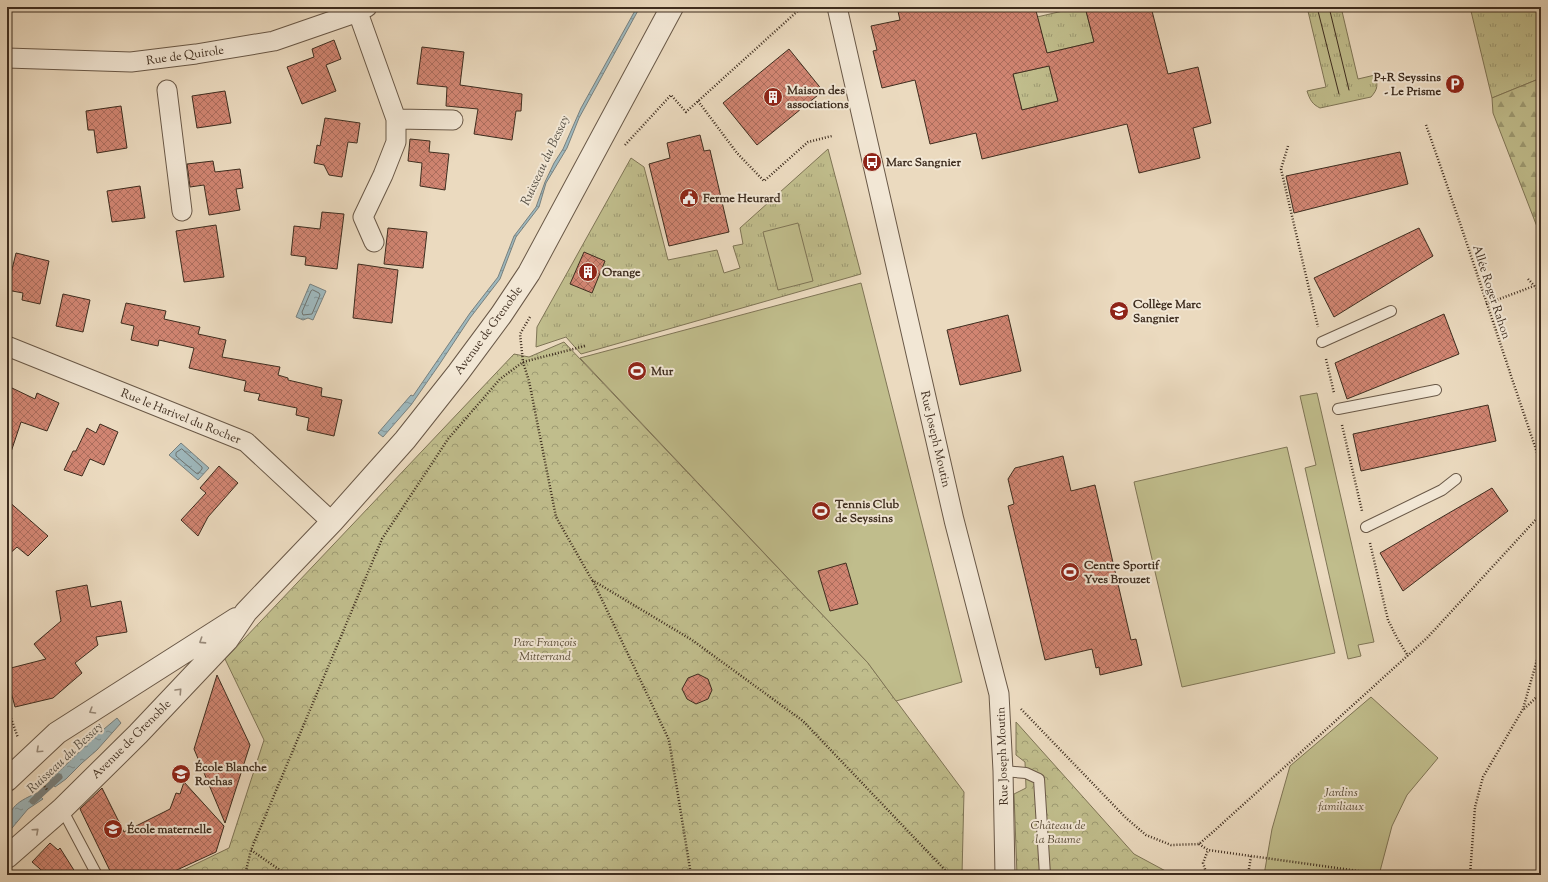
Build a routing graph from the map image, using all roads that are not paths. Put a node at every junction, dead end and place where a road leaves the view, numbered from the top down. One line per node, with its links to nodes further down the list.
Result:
1 (672, 7): 16 (street, Avenue de Grenoble)
2 (838, 7): 19 (street, Rue Joseph Moutin)
3 (360, 9): 4 (street, Rue de Quirole); 6 (street, Rue de Quirole)
4 (7, 58)
5 (167, 90): 8 (street)
6 (396, 119): 7 (street); 9 (street, Rue de Quirole)
7 (453, 120)
8 (182, 211)
9 (374, 242)
10 (1391, 310): 11 (lane)
11 (1322, 342)
12 (7, 346): 16 (street, Rue le Harivel du Rocher)
13 (1436, 390): 14 (lane)
14 (1338, 410)
15 (1456, 479): 17 (lane)
16 (332, 522): 18 (street, Avenue de Grenoble)
17 (1366, 527)
18 (246, 612): 20 (street, Avenue de Grenoble, one-way to 20); 21 (street, Avenue de Grenoble, one-way to 18)
19 (1003, 772): 24 (street, Rue Joseph Moutin); 25 (lane)
20 (7, 780)
21 (62, 809): 22 (street, Avenue de Grenoble, one-way to 21); 23 (lane)
22 (7, 857)
23 (97, 875)
24 (1006, 875)
25 (1045, 875)

